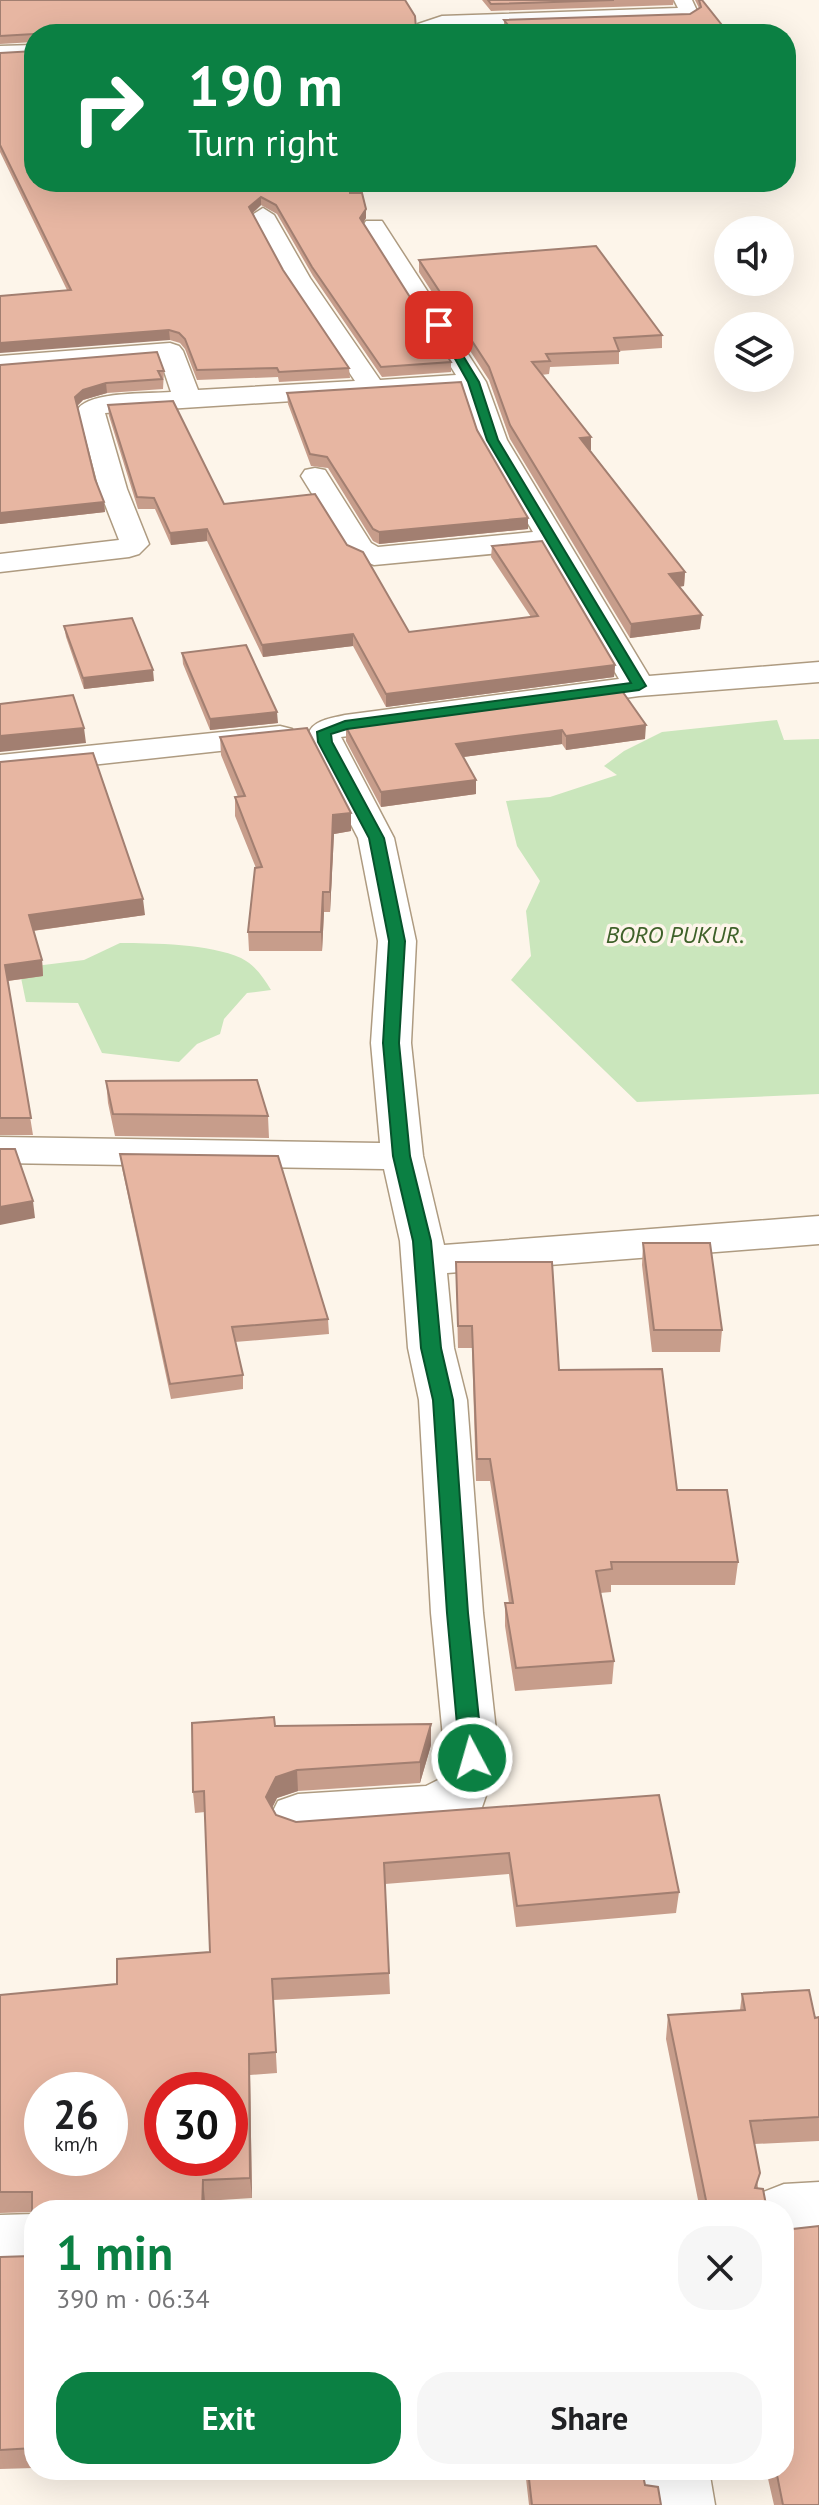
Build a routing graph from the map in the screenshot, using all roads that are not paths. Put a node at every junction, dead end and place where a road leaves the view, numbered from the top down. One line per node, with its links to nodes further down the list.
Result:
1 (450, 0): 3 (street)
2 (683, 0): 3 (street)
3 (462, 22): 4 (street)
4 (439, 24)
5 (24, 51): 6 (street)
6 (0, 52)
7 (263, 215): 11 (street)
8 (374, 226): 10 (street)
9 (1, 361): 12 (street)
10 (473, 382): 11 (street); 14 (street)
11 (373, 388): 12 (street)
12 (198, 398): 15 (street)
13 (315, 476): 14 (street)
14 (554, 539): 17 (street)
15 (0, 563)
16 (819, 672): 17 (street)
17 (639, 686): 18 (street)
18 (324, 732): 19 (street); 21 (street)
19 (0, 765)
20 (0, 1150): 21 (street)
21 (402, 1156): 23 (street)
22 (819, 1230): 23 (street)
23 (424, 1261): 24 (street)
24 (298, 1817)
25 (819, 2212): 26 (street)
26 (794, 2213)
27 (24, 2244): 28 (street)
28 (0, 2245)
29 (676, 2480): 30 (street)
30 (680, 2505)

